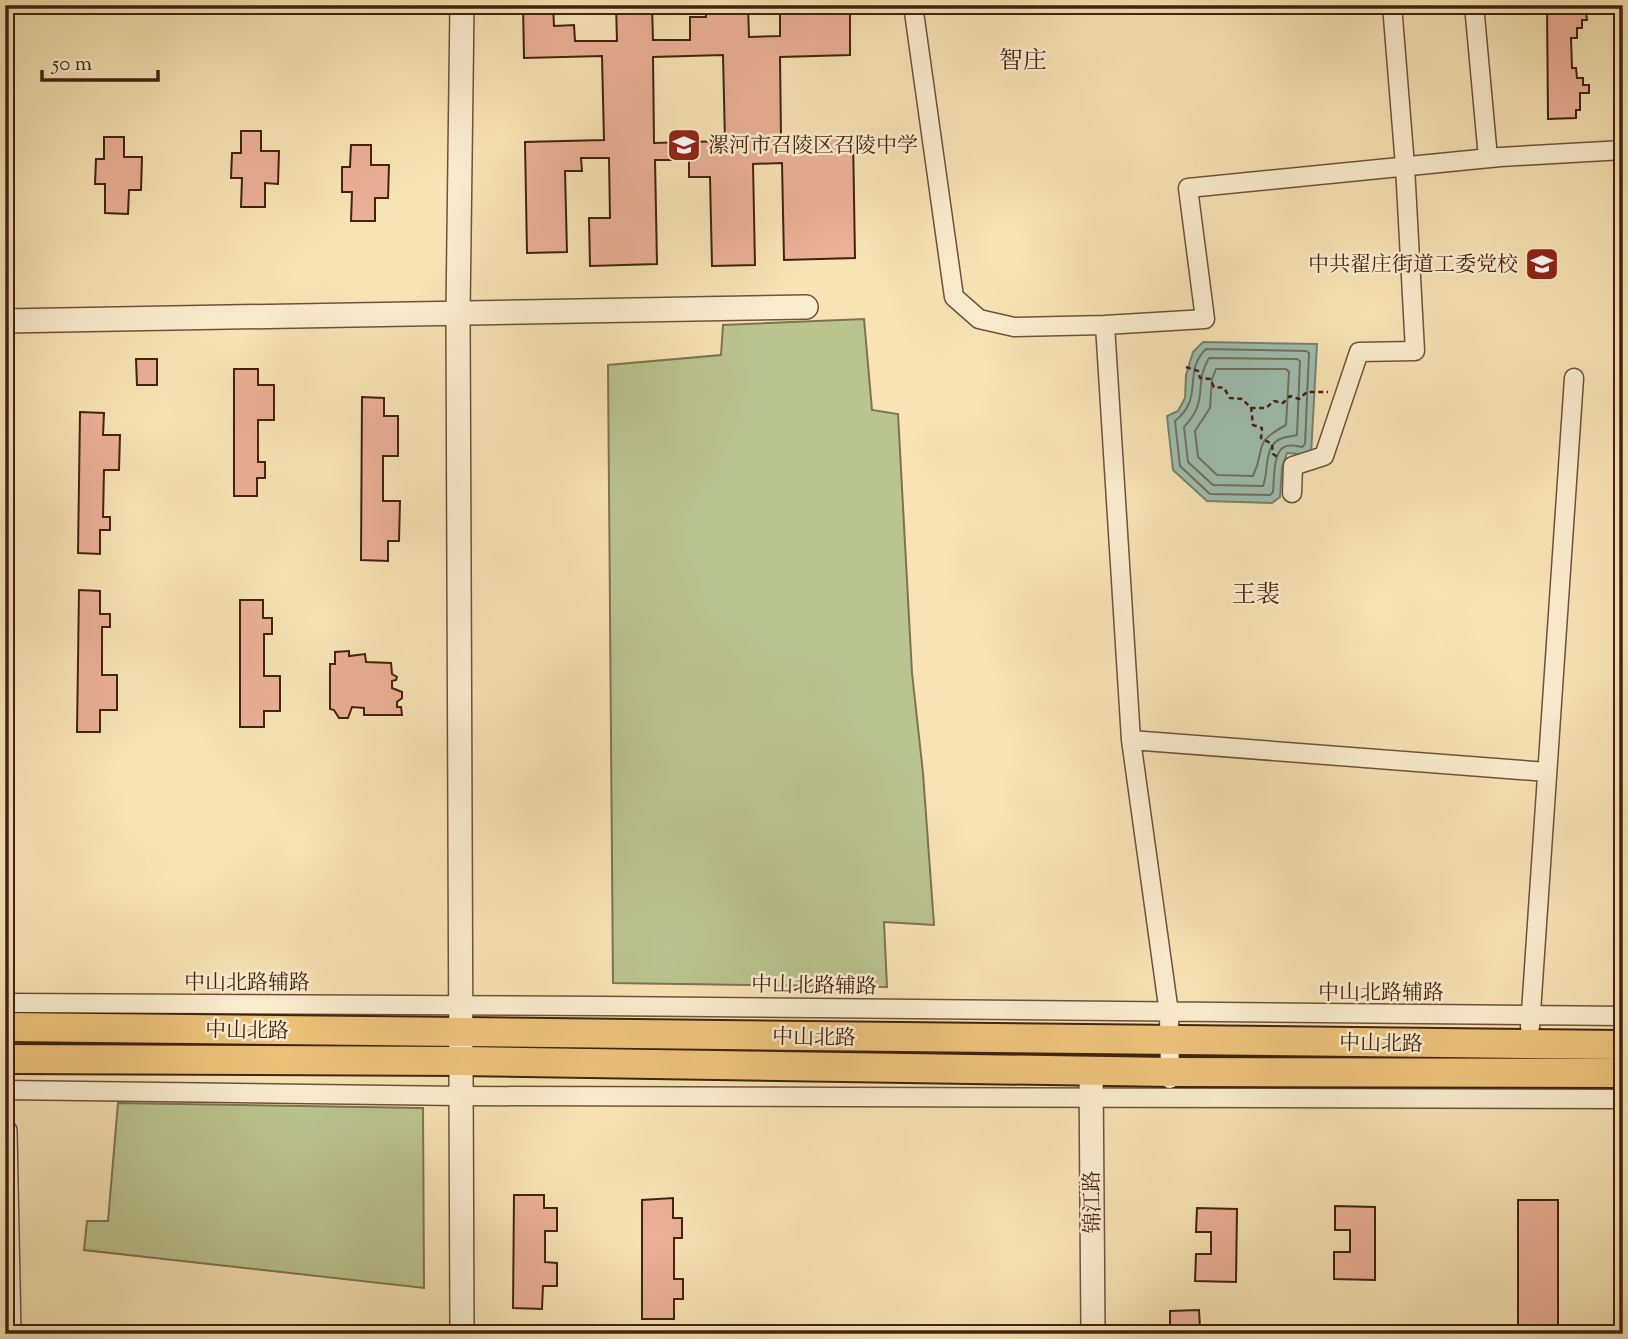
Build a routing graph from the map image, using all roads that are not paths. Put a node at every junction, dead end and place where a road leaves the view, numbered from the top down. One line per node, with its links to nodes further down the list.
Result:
1 (462, 5): 9 (street)
2 (913, 5): 11 (street)
3 (1392, 5): 7 (street)
4 (1474, 5): 6 (street)
5 (1623, 150): 6 (street)
6 (1488, 158): 7 (street)
7 (1405, 166): 11 (street); 13 (street)
8 (806, 307): 9 (street)
9 (458, 313): 10 (street); 19 (street)
10 (5, 321)
11 (1105, 325): 14 (street)
12 (1574, 378): 15 (street)
13 (1292, 493)
14 (1131, 740): 15 (street); 21 (street)
15 (1547, 772): 17 (street)
16 (5, 1003): 19 (street, 中山北路辅路)
17 (1530, 1016): 18 (street, 中山北路辅路); 21 (street, 中山北路辅路); 22 (street)
18 (1623, 1016)
19 (460, 1019): 20 (main road, 中山北路); 21 (main road, 中山北路); 25 (street)
20 (5, 1027)
21 (1169, 1027): 22 (main road, 中山北路); 28 (street)
22 (1529, 1045): 23 (main road, 中山北路)
23 (1623, 1045)
24 (5, 1059): 25 (main road, 中山北路)
25 (460, 1061): 27 (main road, 中山北路); 30 (street)
26 (1623, 1073): 28 (main road, 中山北路)
27 (1091, 1084): 28 (main road, 中山北路); 30 (street); 35 (street, 锦江路)
28 (1170, 1085): 31 (street)
29 (5, 1090): 30 (street)
30 (461, 1096): 34 (street)
31 (1623, 1099)
32 (5, 1131): 33 (street)
33 (9, 1334)
34 (462, 1334)
35 (1093, 1334)

